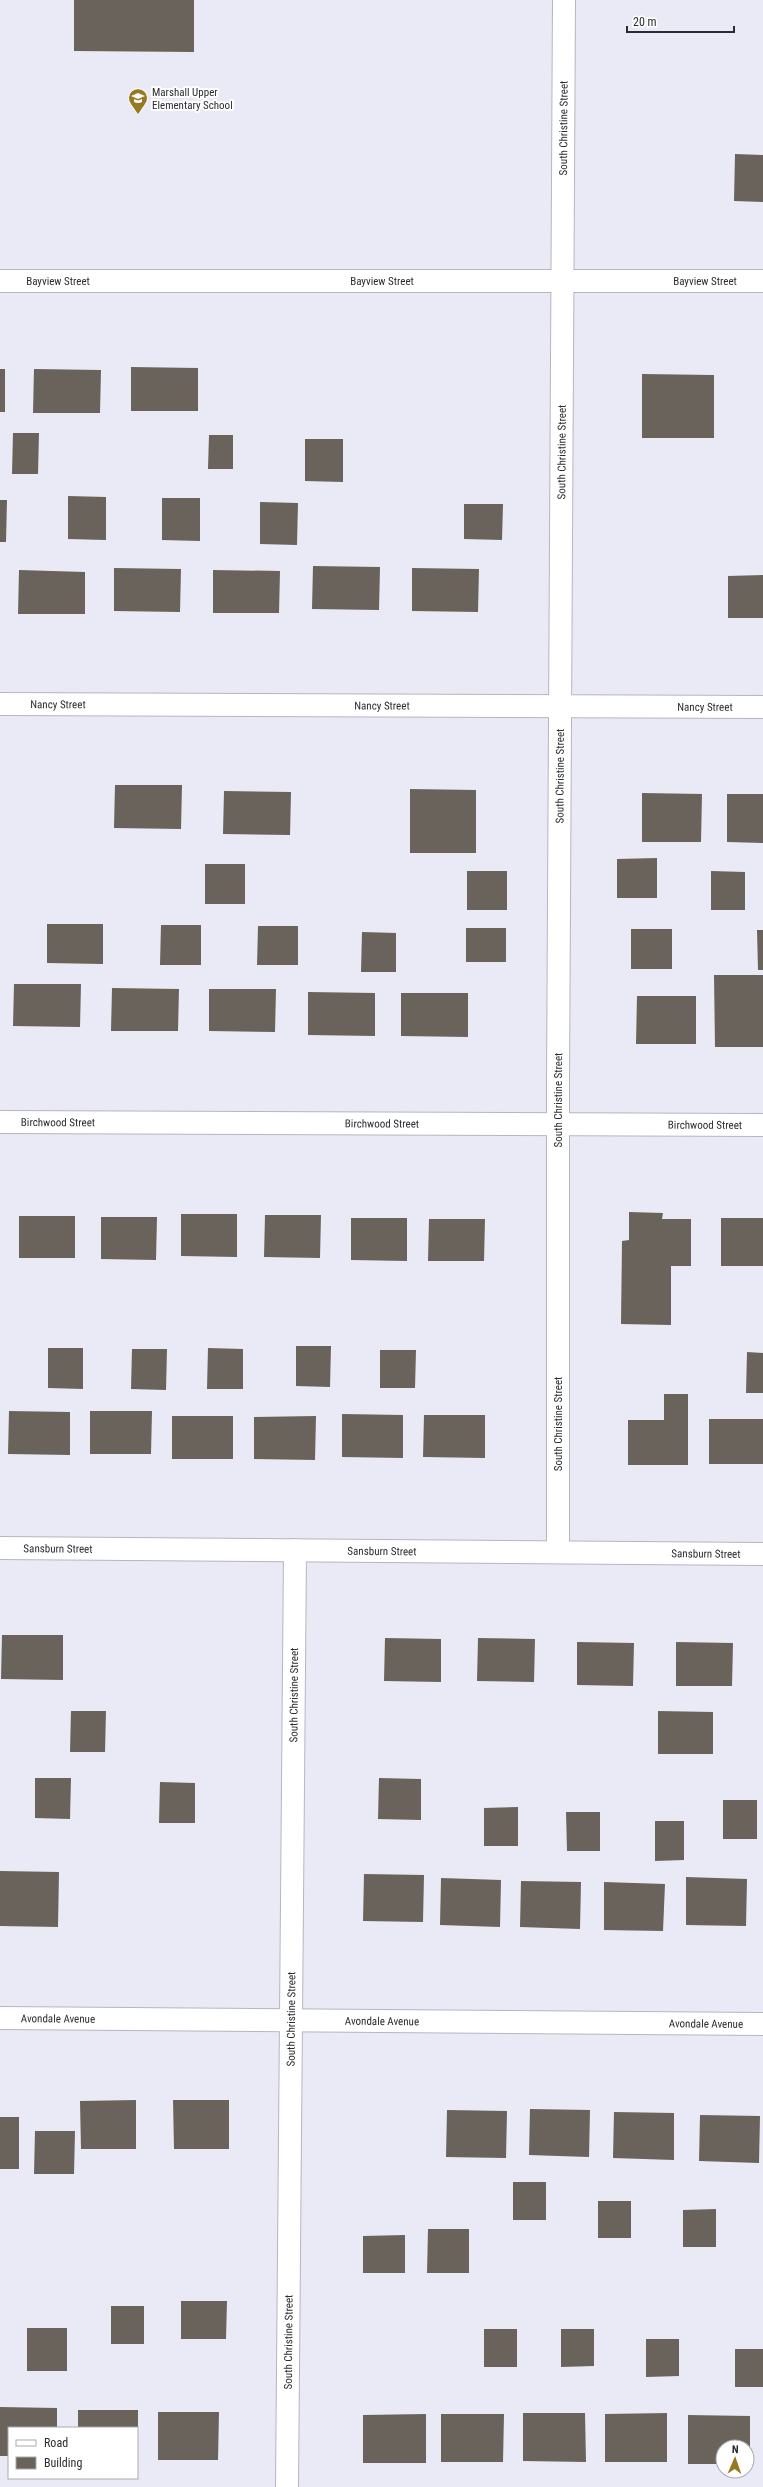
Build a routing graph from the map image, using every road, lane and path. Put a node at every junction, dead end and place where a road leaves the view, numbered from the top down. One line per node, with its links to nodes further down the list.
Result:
1 (564, 0): 2 (street, South Christine Street)
2 (564, 280): 3 (street, Bayview Street); 4 (street, Bayview Street); 6 (street, South Christine Street)
3 (0, 281)
4 (763, 281)
5 (0, 704): 6 (street, Nancy Street)
6 (561, 707): 7 (street, Nancy Street); 9 (street, South Christine Street)
7 (763, 707)
8 (0, 1122): 9 (street, Birchwood Street)
9 (558, 1124): 10 (street, Birchwood Street); 13 (street, South Christine Street)
10 (763, 1125)
11 (0, 1548): 12 (street, Sansburn Street)
12 (295, 1550): 13 (street, Sansburn Street); 16 (street, South Christine Street)
13 (558, 1552): 14 (street, Sansburn Street)
14 (763, 1554)
15 (0, 2018): 16 (street, Avondale Avenue)
16 (290, 2020): 17 (street, Avondale Avenue); 18 (street, South Christine Street)
17 (763, 2024)
18 (288, 2487)

